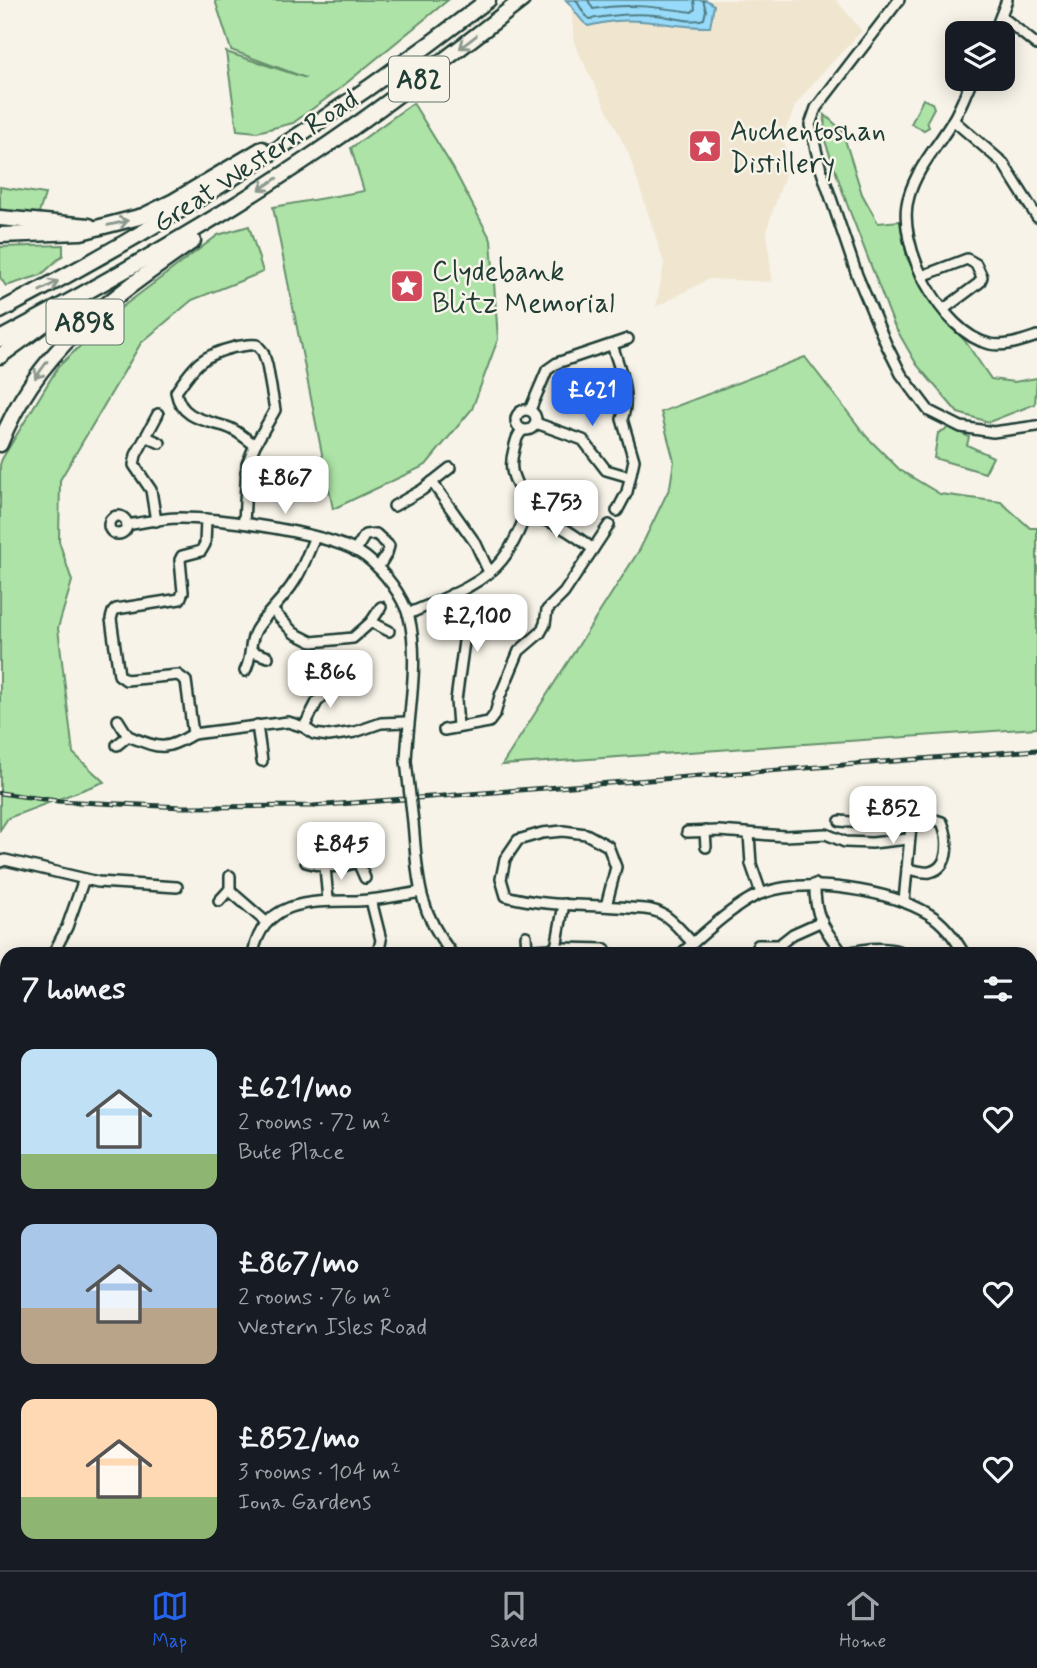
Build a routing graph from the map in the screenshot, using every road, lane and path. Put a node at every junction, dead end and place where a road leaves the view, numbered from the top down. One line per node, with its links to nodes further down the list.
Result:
1 (488, 0): 10 (main road, Great Western Road / A82)
2 (522, 0): 11 (main road, Great Western Road / A82, one-way to 11)
3 (899, 0): 28 (street)
4 (1007, 0): 5 (street)
5 (1001, 16): 6 (street); 7 (street)
6 (999, 21)
7 (1037, 45)
8 (966, 91): 9 (street)
9 (953, 120): 12 (street); 16 (street)
10 (296, 137): 14 (main road, one-way to 10); 19 (main road, Great Western Road / A82, one-way to 10)
11 (222, 214): 17 (main road, Great Western Road / A82); 32 (main road, A898, one-way to 32)
12 (1037, 217)
13 (0, 218): 14 (main road)
14 (93, 227): 15 (main road)
15 (0, 235)
16 (922, 276): 18 (street); 18 (street)
17 (103, 284): 21 (main road, Great Western Road / A82); 24 (main road)
18 (944, 309): 20 (street)
19 (0, 311)
20 (1037, 336)
21 (0, 338)
22 (628, 339): 23 (street)
23 (612, 345): 25 (street); 36 (street)
24 (0, 356)
25 (530, 410): 27 (street); 29 (street)
26 (158, 414): 30 (street)
27 (536, 423): 29 (street); 36 (street)
28 (1037, 426)
29 (523, 430): 41 (street)
30 (147, 437): 31 (street); 43 (street)
31 (160, 443)
32 (0, 444)
33 (255, 445): 33 (street); 35 (street)
34 (450, 468): 38 (street)
35 (246, 472): 37 (street); 44 (street)
36 (630, 477): 40 (street)
37 (299, 480)
38 (432, 482): 39 (street); 51 (street)
39 (394, 506)
40 (617, 511)
41 (525, 516): 48 (street); 51 (street)
42 (206, 519): 43 (street); 44 (street); 68 (street)
43 (156, 521): 45 (street)
44 (244, 523): 47 (street)
45 (127, 525)
46 (609, 526): 48 (street)
47 (315, 537): 49 (street); 54 (street)
48 (593, 549): 65 (street)
49 (355, 551): 50 (street); 50 (street)
50 (378, 568): 55 (street)
51 (488, 572): 52 (street)
52 (452, 594): 55 (street); 65 (street)
53 (381, 607): 56 (street)
54 (272, 610): 56 (street); 58 (street)
55 (408, 614): 63 (street)
56 (371, 622): 57 (street)
57 (389, 631)
58 (253, 652): 59 (street); 60 (street)
59 (268, 657)
60 (245, 671)
61 (321, 685): 66 (street)
62 (118, 720): 69 (street)
63 (407, 722): 66 (street); 95 (street, bridge)
64 (257, 725): 66 (street); 68 (street); 71 (street)
65 (458, 726): 67 (street)
66 (304, 727)
67 (444, 730)
68 (193, 734): 69 (street)
69 (128, 736): 70 (street)
70 (117, 745)
71 (262, 761)
72 (914, 794): 73 (street)
73 (911, 817): 80 (street); 88 (street)
74 (840, 821): 75 (street)
75 (856, 823): 76 (street); 81 (street)
76 (873, 824)
77 (705, 831): 78 (street); 79 (street); 82 (street)
78 (687, 832)
79 (749, 834): 81 (street); 96 (street)
80 (908, 839): 81 (street); 88 (street)
81 (856, 842)
82 (706, 847)
83 (373, 856): 86 (street)
84 (0, 862): 91 (street)
85 (306, 862): 87 (street)
86 (358, 862): 87 (street); 90 (street)
87 (325, 867): 97 (street)
88 (907, 869): 100 (street)
89 (230, 876): 94 (street)
90 (365, 878)
91 (83, 879): 93 (street); 109 (street)
92 (815, 884): 96 (street); 100 (street); 103 (street)
93 (177, 887)
94 (229, 890): 99 (street); 104 (street)
95 (420, 892): 98 (street); 112 (street)
96 (761, 893): 106 (street)
97 (328, 900): 98 (street); 104 (street)
98 (371, 900): 111 (street)
99 (219, 901)
100 (904, 901): 117 (street)
101 (564, 904): 102 (street); 102 (street); 114 (street)
102 (606, 905): 106 (street)
103 (822, 921): 108 (street); 116 (street)
104 (267, 923): 110 (street)
105 (527, 936): 113 (street)
106 (693, 943): 115 (street)
107 (758, 945): 108 (street)
108 (779, 945)
109 (57, 947)
110 (254, 947)
111 (380, 947)
112 (447, 947)
113 (527, 947)
114 (556, 947)
115 (689, 947)
116 (839, 947)
117 (959, 947)

